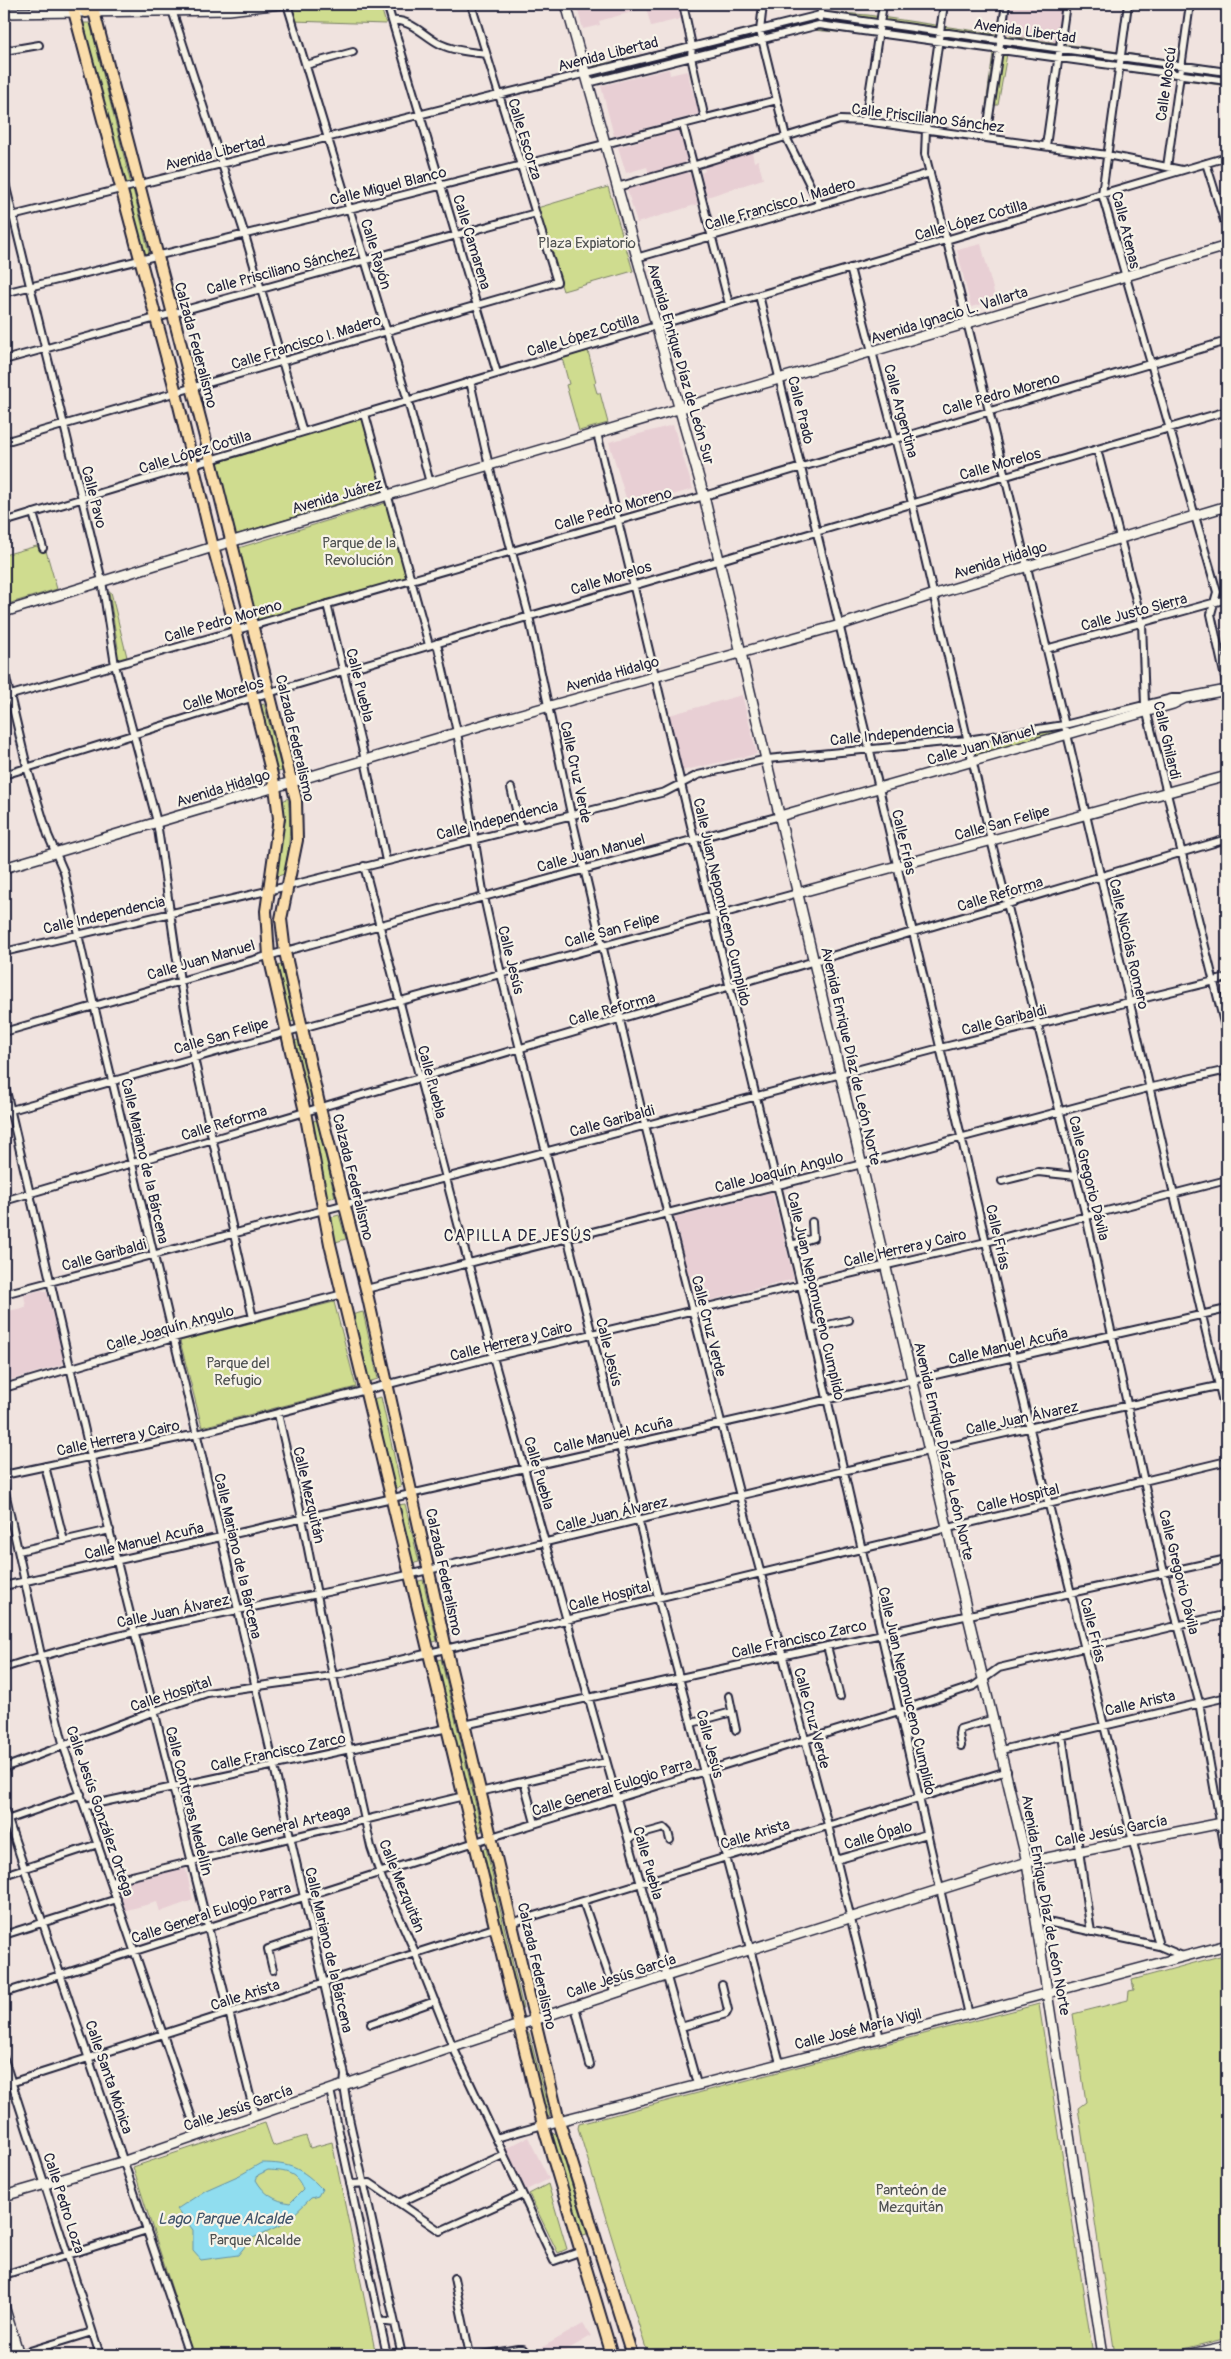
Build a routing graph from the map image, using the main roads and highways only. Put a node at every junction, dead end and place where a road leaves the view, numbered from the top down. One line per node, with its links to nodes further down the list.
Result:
1 (281, 4): 4 (main road)
2 (566, 4): 7 (main road, Avenida Enrique Díaz de León Sur)
3 (83, 8): 4 (main road); 5 (main road); 9 (main road, Calzada Federalismo); 10 (main road, Calzada Federalismo)
4 (170, 8)
5 (4, 13)
6 (1227, 246): 7 (main road, Avenida Ignacio L. Vallarta)
7 (680, 409): 9 (main road, Avenida Juárez); 11 (main road, Avenida Enrique Díaz de León Sur)
8 (1227, 506): 13 (main road, Avenida Hidalgo)
9 (231, 541): 10 (main road, Avenida Juárez); 16 (main road, Calzada Federalismo)
10 (213, 547): 12 (main road, Avenida Juárez); 17 (main road, Calzada Federalismo)
11 (719, 560): 13 (main road, Avenida Enrique Díaz de León Norte)
12 (4, 612)
13 (741, 653): 16 (main road, Avenida Hidalgo); 18 (main road, Avenida Enrique Díaz de León Norte)
14 (1227, 688): 18 (main road, Calle Juan Manuel)
15 (1227, 776): 20 (main road, Calle San Felipe)
16 (292, 782): 17 (main road, Avenida Hidalgo); 25 (main road, Calzada Federalismo)
17 (275, 787): 19 (main road, Avenida Hidalgo); 26 (main road, Calzada Federalismo)
18 (780, 816): 20 (main road, Avenida Enrique Díaz de León Norte)
19 (4, 868)
20 (798, 894): 22 (main road, Avenida Enrique Díaz de León Norte)
21 (1225, 1823): 22 (main road, Calle Jesús García)
22 (1027, 1862): 24 (main road, Avenida Enrique Díaz de León Norte); 25 (main road, Calle Jesús García)
23 (1227, 1946): 24 (main road, Calle José María Vigil)
24 (1048, 1993): 27 (main road, Calle José María Vigil); 36 (main road, Avenida Enrique Díaz de León Norte)
25 (534, 2020): 26 (main road, Calle Jesús García); 27 (main road, Calzada Federalismo)
26 (518, 2025): 28 (main road, Calzada Federalismo); 29 (main road, Calle Jesús García)
27 (559, 2120): 28 (main road, Calle José María Vigil); 35 (main road, Calzada Federalismo)
28 (543, 2125): 34 (main road, Calzada Federalismo)
29 (4, 2196)
30 (4, 2306): 33 (main road)
31 (4, 2331): 33 (main road)
32 (1227, 2346): 37 (main road)
33 (17, 2355)
34 (612, 2355)
35 (632, 2355)
36 (1103, 2355)
37 (1187, 2355)

